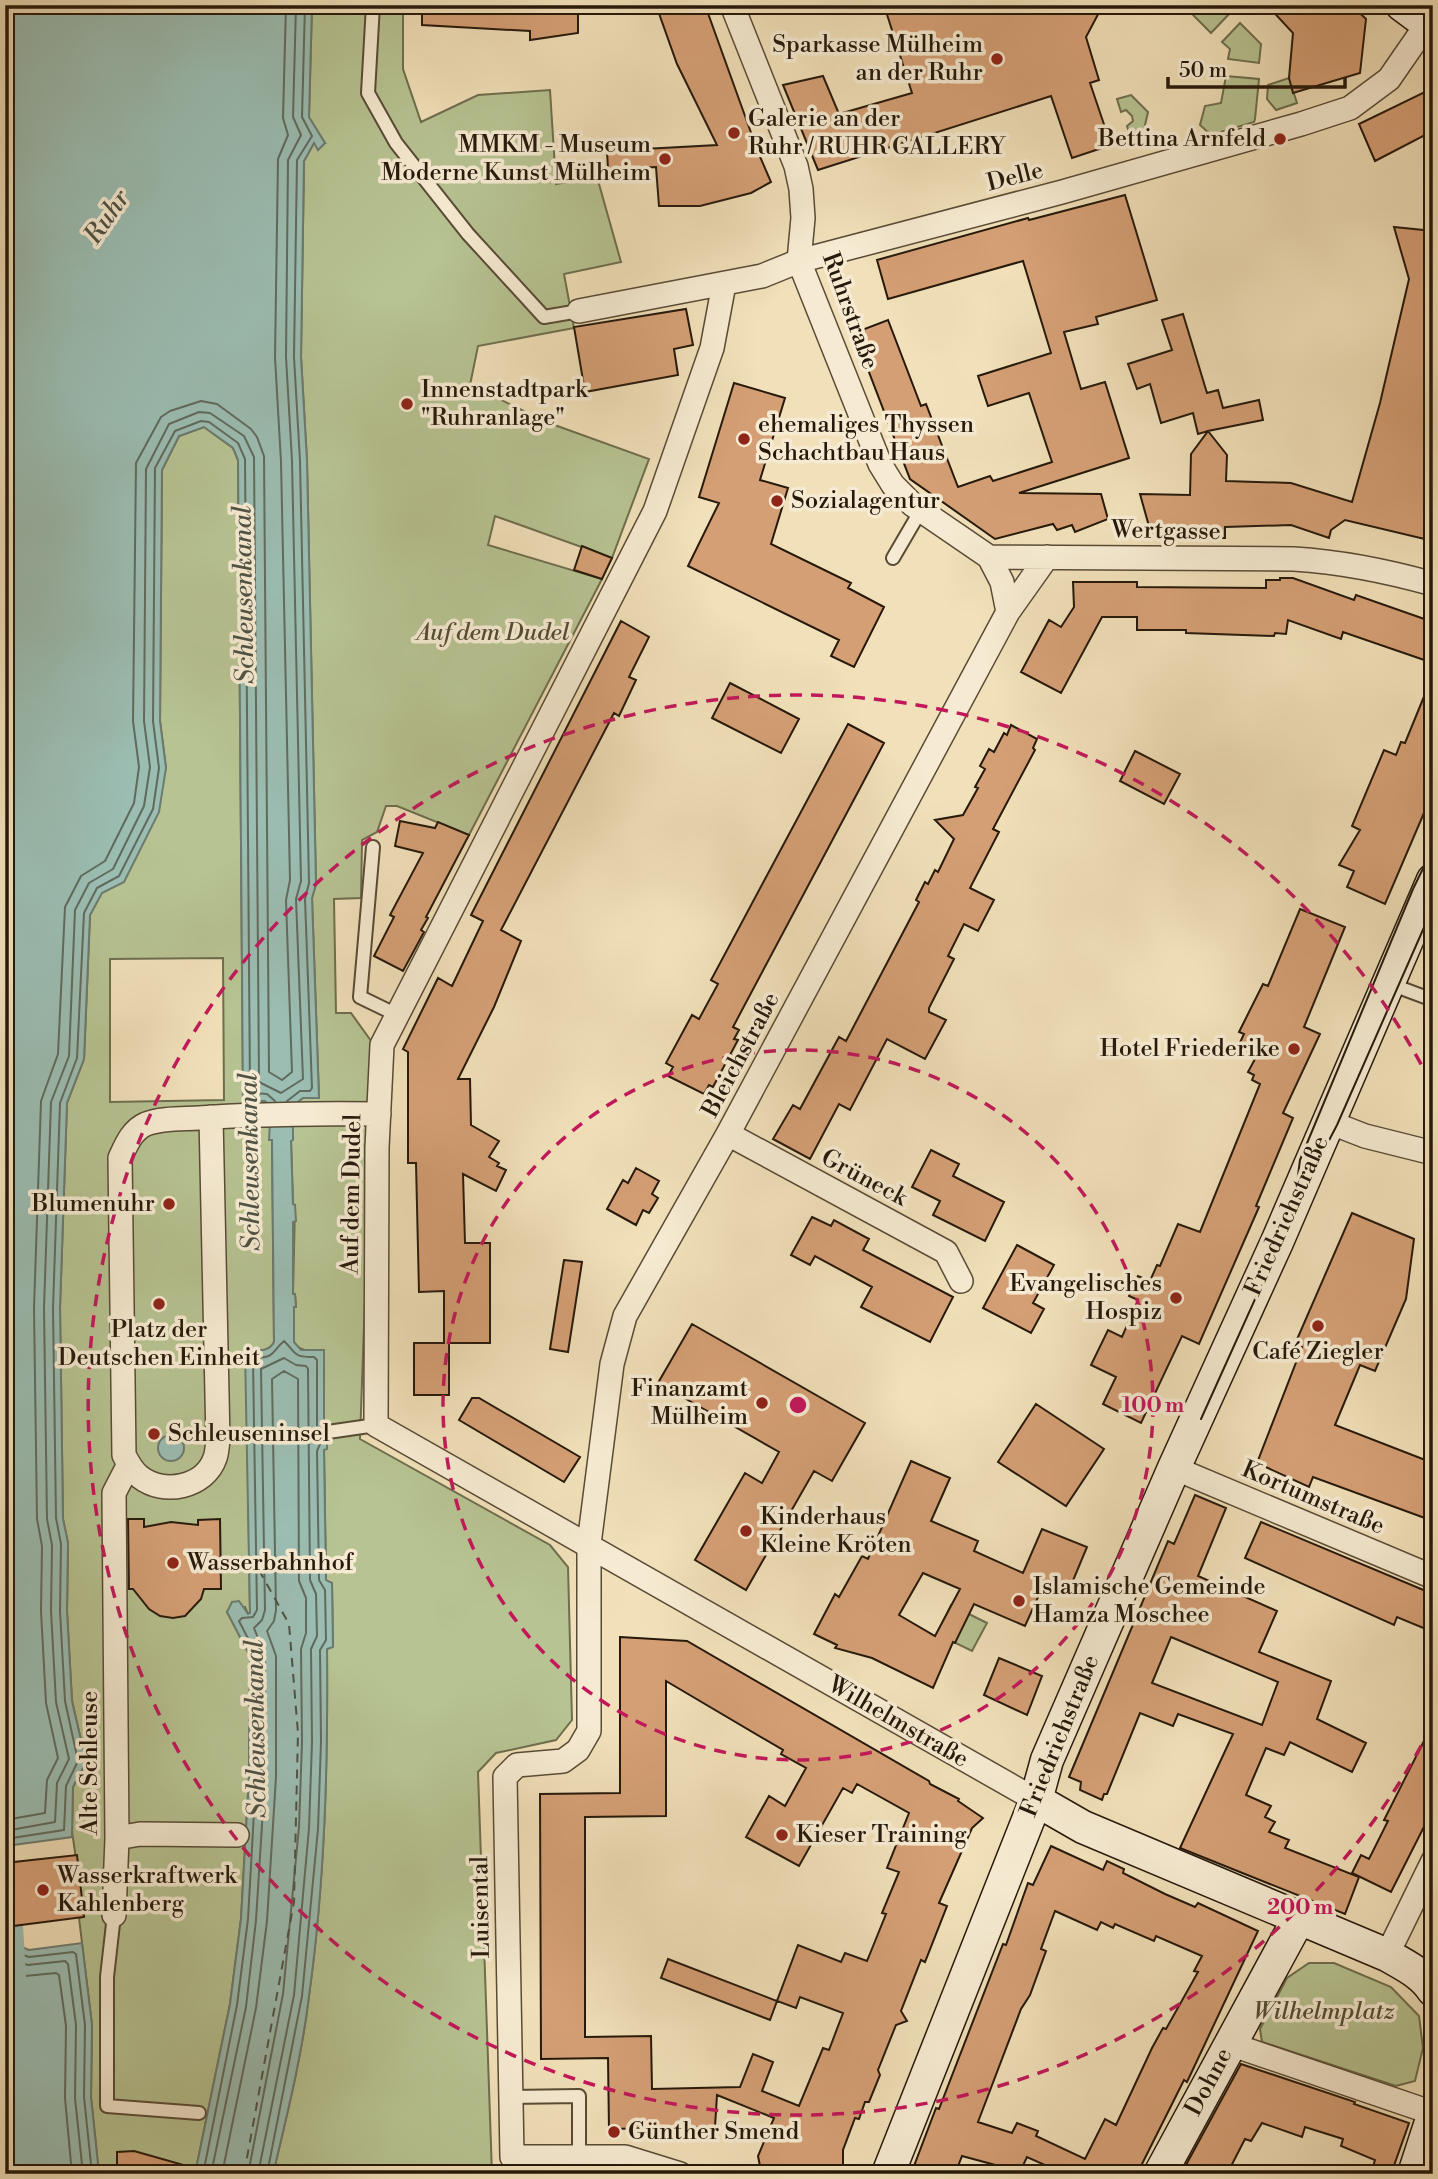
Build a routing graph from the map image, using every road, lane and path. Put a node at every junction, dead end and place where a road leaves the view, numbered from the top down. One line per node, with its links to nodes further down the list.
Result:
1 (373, 5): 6 (lane)
2 (732, 5): 4 (street, Ruhrstraße)
3 (1414, 14): 4 (street, Delle)
4 (799, 261): 5 (street, Delle); 7 (street, Ruhrstraße)
5 (724, 284): 6 (street, Delle); 17 (street, Auf dem Dudel)
6 (579, 311)
7 (917, 508): 8 (street); 10 (lane)
8 (989, 556): 9 (street, Wertgasse); 12 (street)
9 (1048, 556): 11 (street, Wertgasse); 12 (street, Bleichstraße)
10 (893, 558)
11 (1433, 584)
12 (1008, 612): 21 (street, Bleichstraße)
13 (373, 847): 17 (lane)
14 (1433, 880): 15 (main road, Friedrichstraße)
15 (1387, 982): 16 (lane); 20 (main road, Friedrichstraße)
16 (1433, 1000)
17 (397, 1015): 18 (street, Auf dem Dudel)
18 (379, 1114): 19 (street); 24 (street, Auf dem Dudel)
19 (211, 1117): 26 (street); 26 (street)
20 (1329, 1122): 22 (street); 27 (main road, Friedrichstraße)
21 (728, 1135): 23 (street, Grüneck); 28 (street, Bleichstraße)
22 (1433, 1153)
23 (961, 1281)
24 (376, 1425): 25 (lane); 28 (street, Wilhelmstraße)
25 (328, 1432)
26 (129, 1464): 32 (street, Alte Schleuse)
27 (1174, 1468): 29 (street, Kortumstraße); 30 (main road, Friedrichstraße)
28 (589, 1544): 30 (street, Wilhelmstraße); 39 (street, Luisental)
29 (1433, 1577)
30 (1036, 1800): 35 (main road, Wilhelmstraße); 44 (main road, Friedrichstraße)
31 (237, 1835): 32 (street)
32 (117, 1838): 34 (street, Alte Schleuse)
33 (1433, 1861): 36 (street)
34 (114, 1915): 40 (lane, Alte Schleuse)
35 (1299, 1918): 36 (main road, Wilhelmstraße); 38 (main road, Dohne)
36 (1387, 1955): 37 (main road, Wilhelmstraße)
37 (1433, 1990)
38 (1230, 2044): 41 (street); 45 (main road, Dohne)
39 (510, 2097): 42 (street, Luisental); 42 (lane)
40 (200, 2113)
41 (1433, 2114): 46 (main road)
42 (579, 2157): 43 (street, Luisental)
43 (680, 2174)
44 (888, 2174)
45 (1160, 2174)
46 (1414, 2174)

